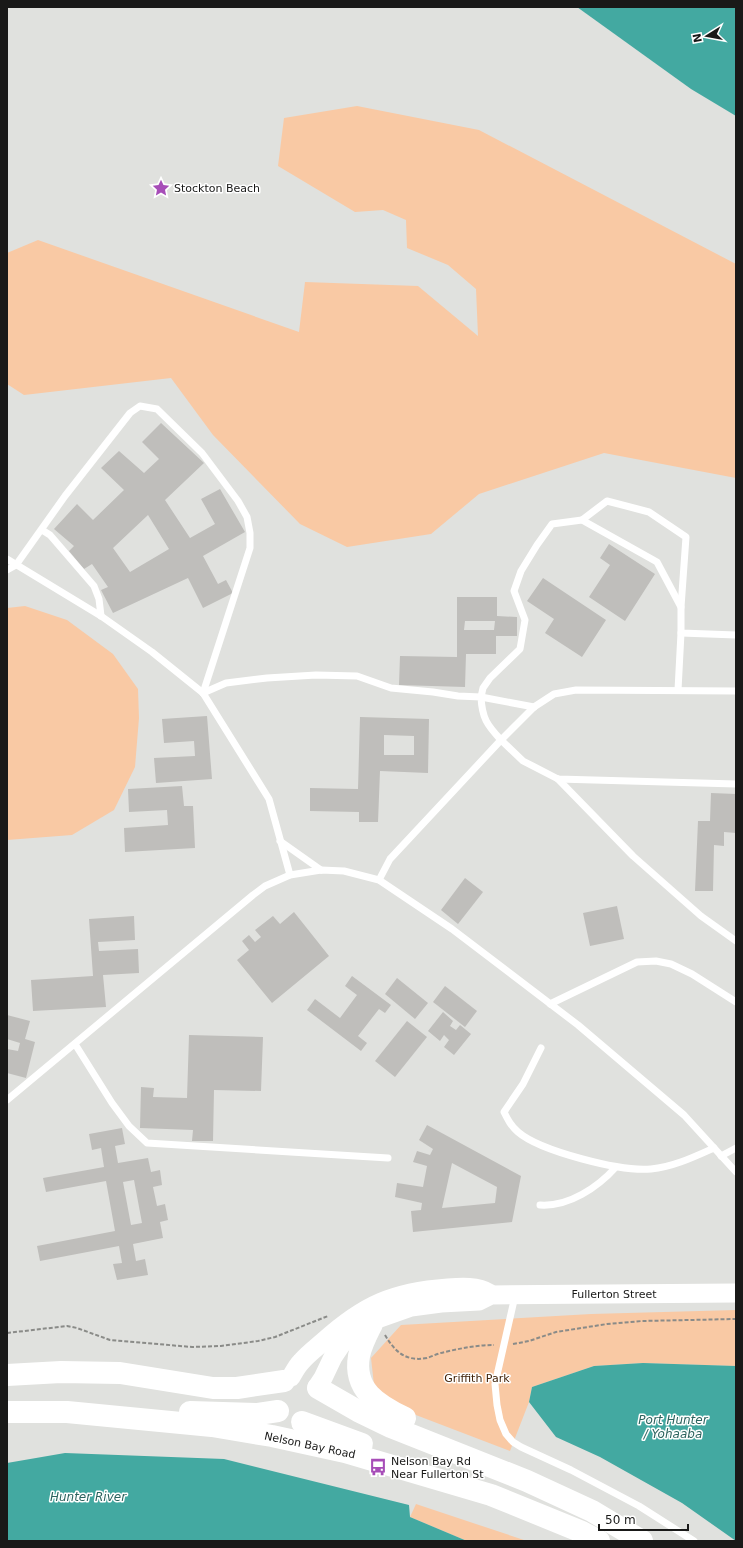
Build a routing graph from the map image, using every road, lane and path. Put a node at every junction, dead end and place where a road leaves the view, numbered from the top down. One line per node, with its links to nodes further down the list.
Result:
1 (582, 520): 6 (lane); 6 (lane); 13 (lane)
2 (42, 530): 4 (lane); 7 (lane); 12 (lane)
3 (7, 559): 4 (lane)
4 (16, 565): 5 (lane); 7 (lane)
5 (7, 570)
6 (682, 607): 8 (lane)
7 (102, 616): 12 (lane)
8 (681, 633): 9 (lane); 10 (lane)
9 (736, 635)
10 (678, 690): 11 (lane); 14 (lane)
11 (736, 691)
12 (203, 693): 13 (lane); 18 (lane)
13 (481, 697): 14 (lane); 15 (lane)
14 (534, 707): 15 (lane)
15 (501, 740): 16 (lane); 21 (lane)
16 (558, 779): 17 (lane); 22 (lane)
17 (736, 784)
18 (280, 841): 19 (lane); 20 (lane)
19 (321, 870): 20 (lane); 21 (lane)
20 (290, 875): 25 (lane)
21 (379, 880): 24 (lane)
22 (736, 941)
23 (736, 1002): 24 (lane)
24 (550, 1004): 28 (lane)
25 (75, 1044): 27 (lane); 31 (lane)
26 (541, 1048): 32 (lane)
27 (7, 1100)
28 (714, 1148): 30 (lane); 32 (lane)
29 (736, 1148): 30 (lane)
30 (721, 1156): 33 (lane)
31 (388, 1158)
32 (616, 1167): 34 (lane)
33 (736, 1172)
34 (540, 1205)
35 (736, 1293): 36 (main road, Fullerton Street)
36 (516, 1294): 37 (main road, Fullerton Street); 42 (lane)
37 (491, 1295): 40 (main road, Fullerton Street); 44 (main road, Fullerton Street)
38 (329, 1316): 41 (path)
39 (736, 1319): 42 (path)
40 (378, 1328): 42 (path); 45 (main road, Fullerton Street); 50 (main road)
41 (7, 1333)
42 (504, 1345): 54 (lane)
43 (7, 1375): 44 (main road)
44 (287, 1379): 45 (main road); 46 (main road)
45 (317, 1388): 49 (main road); 50 (main road)
46 (278, 1411): 48 (main road); 49 (main road)
47 (7, 1412): 48 (main road, Nelson Bay Road)
48 (67, 1412): 51 (main road, Nelson Bay Road)
49 (302, 1422): 51 (main road)
50 (527, 1481): 53 (main road)
51 (491, 1495): 52 (main road, Nelson Bay Road)
52 (599, 1541)
53 (642, 1541)
54 (694, 1541)

